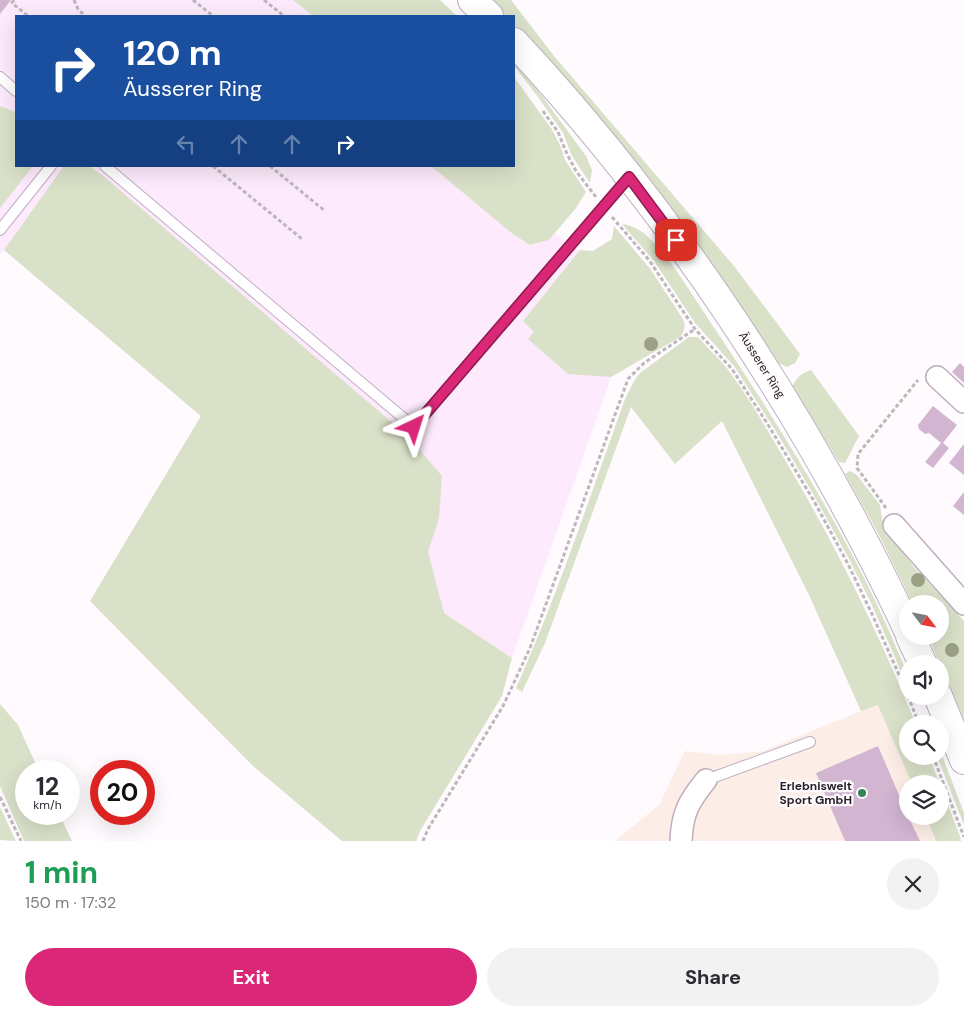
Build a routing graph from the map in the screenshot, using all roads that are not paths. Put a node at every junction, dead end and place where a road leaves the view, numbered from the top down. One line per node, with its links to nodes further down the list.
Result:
1 (472, 0): 2 (main road)
2 (488, 15)
3 (515, 43): 8 (main road, Äusserer Ring)
4 (0, 77): 5 (lane)
5 (15, 90)
6 (51, 167): 9 (lane)
7 (106, 167): 8 (lane)
8 (629, 177): 14 (main road, Äusserer Ring)
9 (0, 230)
10 (937, 377): 11 (street)
11 (964, 402)
12 (894, 526): 13 (street)
13 (964, 604)
14 (899, 611)
15 (942, 705): 17 (main road)
16 (810, 742): 18 (lane)
17 (964, 760)
18 (706, 780): 19 (street)
19 (681, 841)

